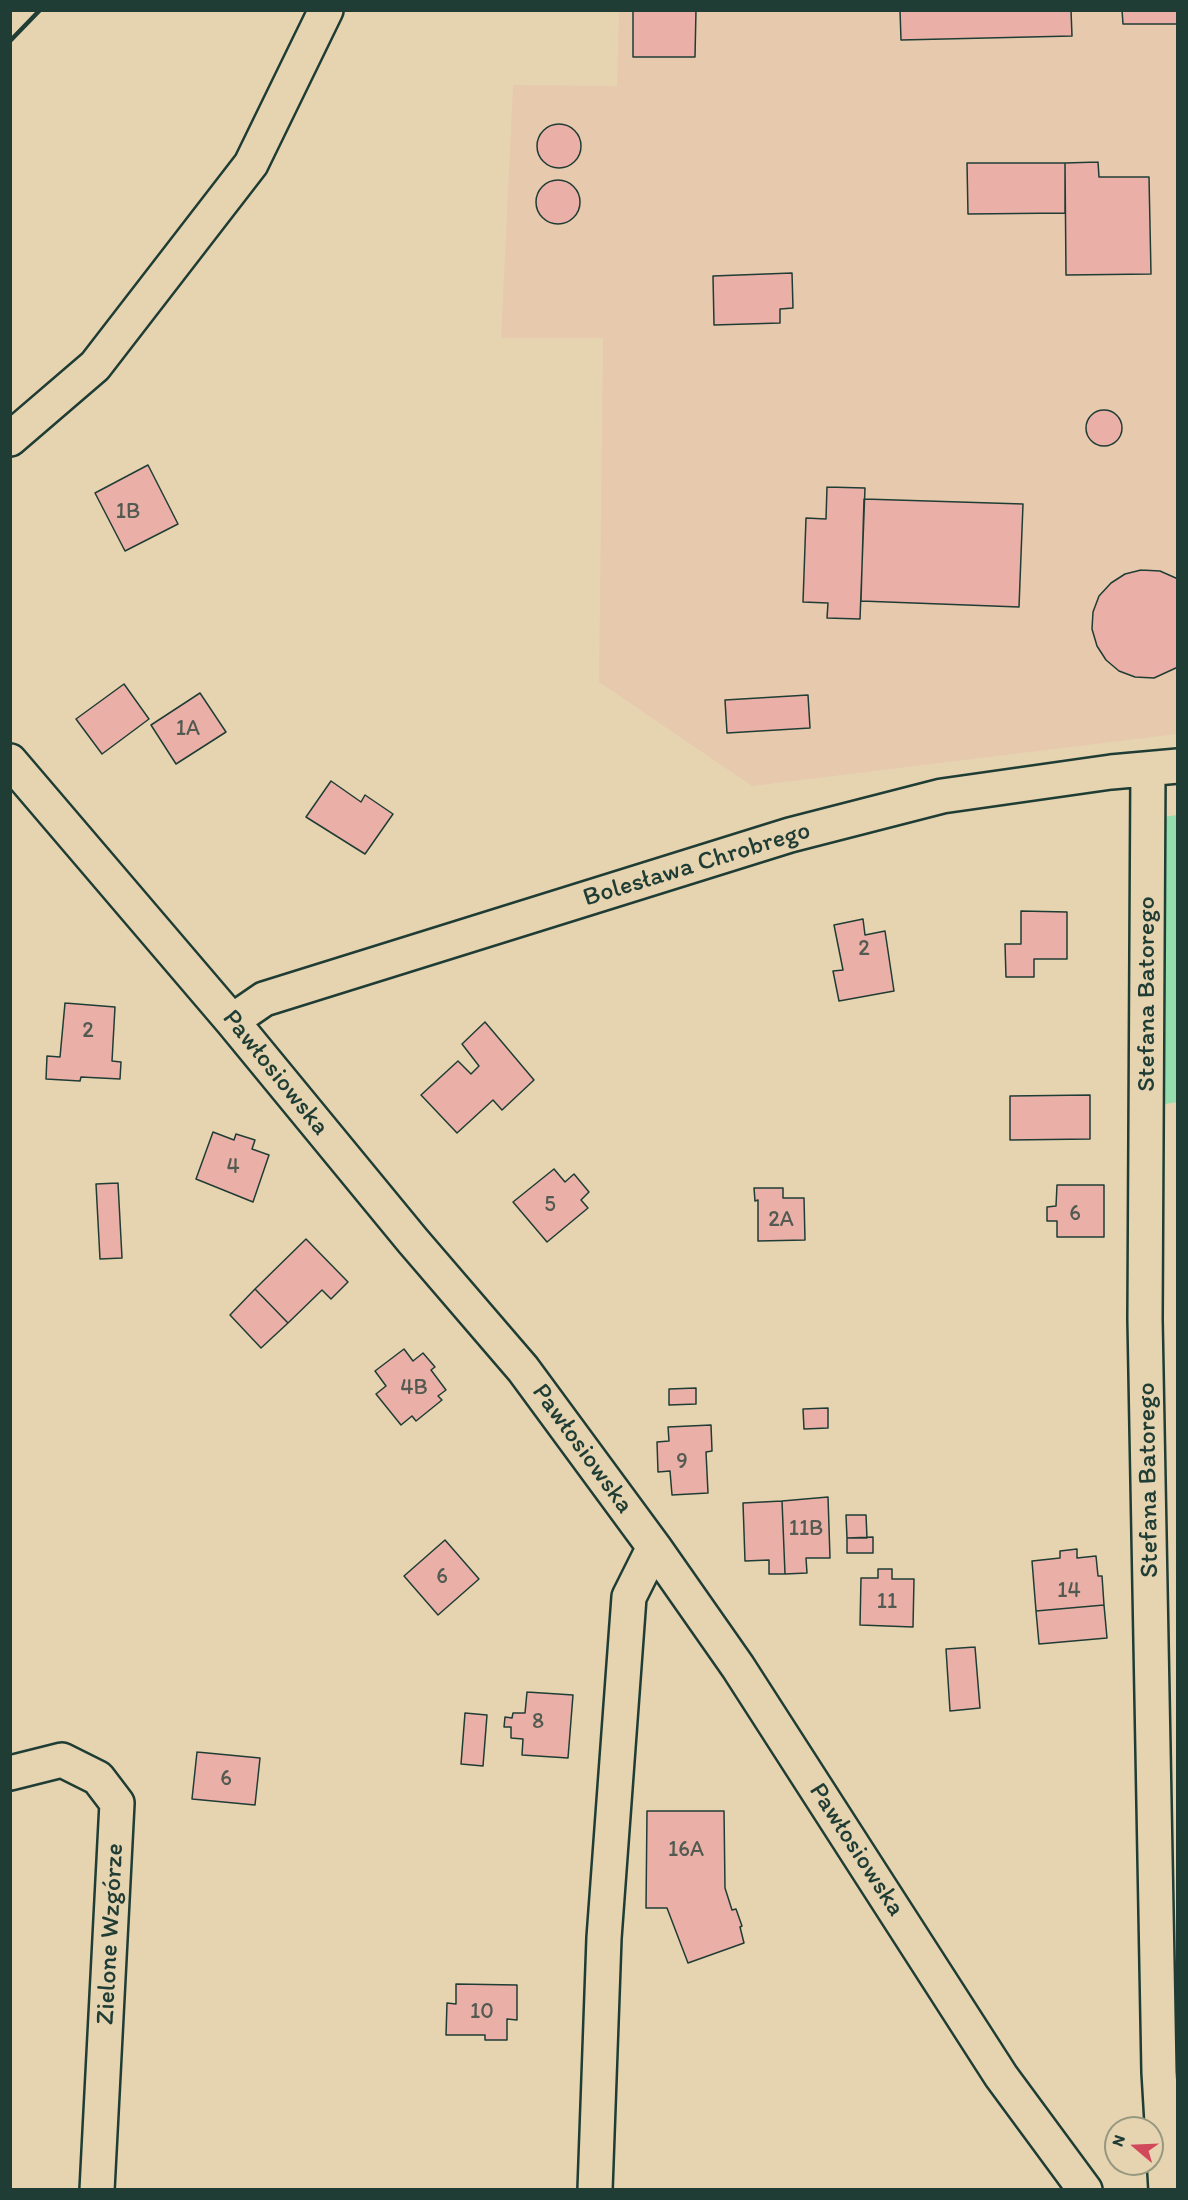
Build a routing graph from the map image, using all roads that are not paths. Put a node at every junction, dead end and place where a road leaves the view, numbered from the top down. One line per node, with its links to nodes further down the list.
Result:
1 (326, 10): 2 (street)
2 (10, 439)
3 (10, 761): 5 (street, Pawłosiowska)
4 (1163, 768): 5 (street, Bolesława Chrobrego); 11 (street, Stefana Batorego)
5 (232, 1021): 6 (street, Pawłosiowska)
6 (654, 1547): 9 (street); 10 (street, Pawłosiowska)
7 (10, 1773): 8 (street, Zielone Wzgórze)
8 (97, 2190)
9 (595, 2190)
10 (1085, 2190)
11 (1166, 2190)

